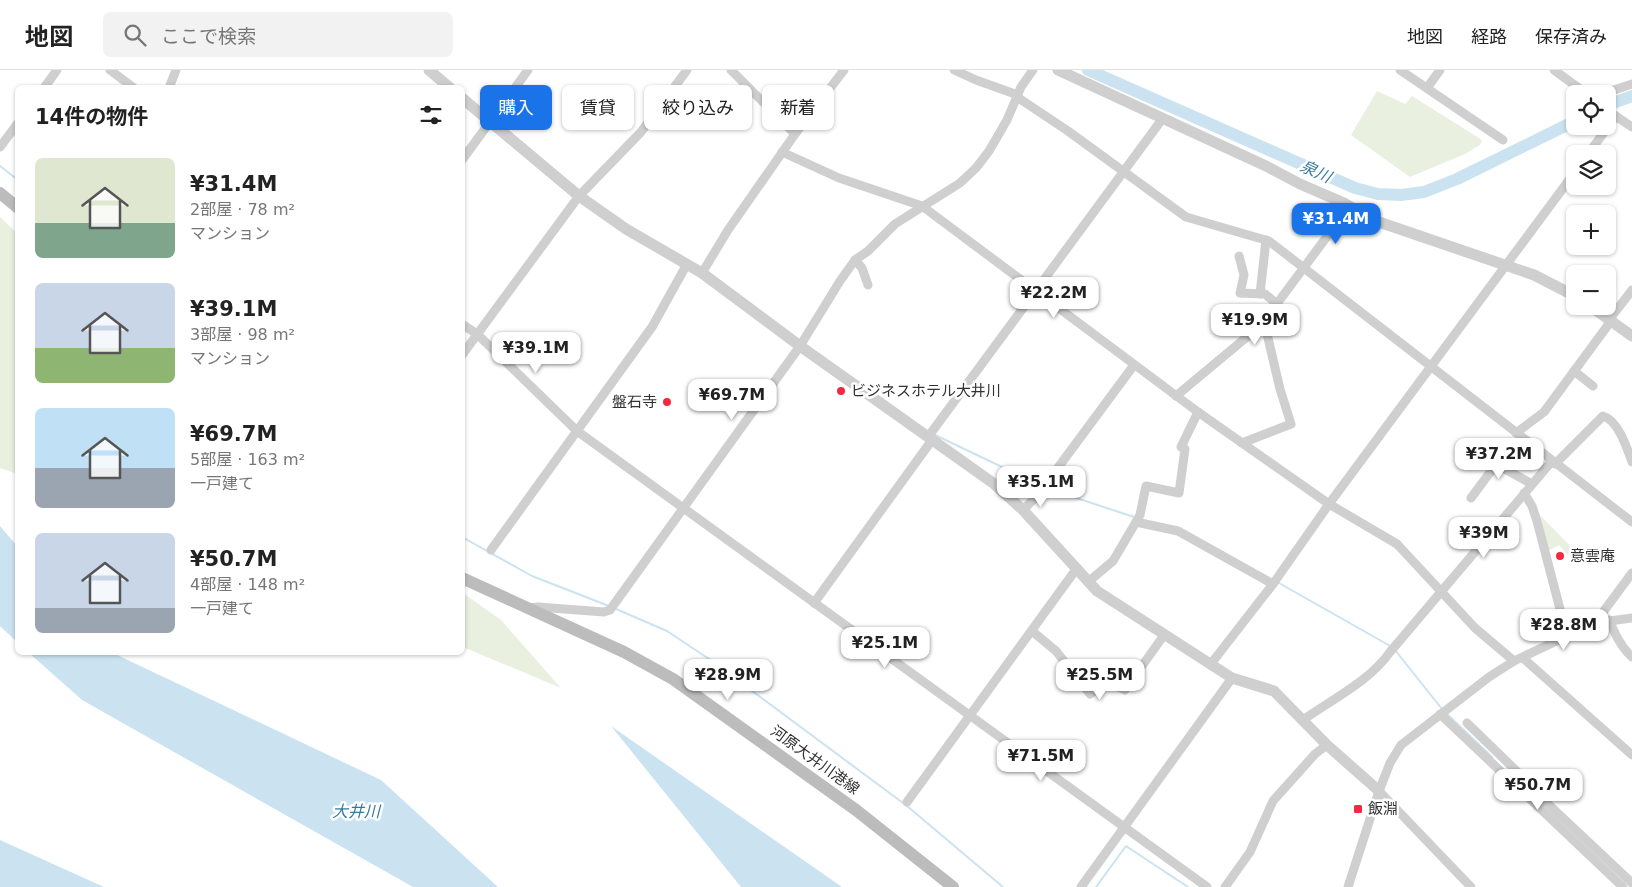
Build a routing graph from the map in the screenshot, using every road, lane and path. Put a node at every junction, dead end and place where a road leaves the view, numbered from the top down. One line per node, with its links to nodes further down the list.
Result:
1 (57, 70): 16 (street)
2 (110, 70): 17 (street)
3 (176, 70): 18 (street)
4 (429, 70): 19 (street)
5 (528, 70): 20 (street)
6 (687, 70): 41 (street)
7 (731, 70): 33 (street)
8 (844, 70): 33 (street)
9 (954, 70): 24 (street)
10 (1033, 70): 24 (street)
11 (1058, 70): 28 (street)
12 (1400, 70): 22 (street)
13 (1440, 70): 22 (street)
14 (1554, 70): 21 (street)
15 (1632, 84): 23 (street)
16 (46, 85)
17 (130, 85)
18 (170, 85)
19 (446, 85)
20 (517, 85)
21 (1575, 85)
22 (1427, 88): 34 (street)
23 (1616, 89)
24 (1017, 96): 38 (street); 43 (street)
25 (465, 101): 26 (street)
26 (480, 113)
27 (1616, 116): 30 (street)
28 (1163, 118): 38 (street); 44 (street)
29 (15, 127): 35 (street)
30 (1632, 128)
31 (484, 130): 37 (street)
32 (500, 130): 41 (street)
33 (795, 134): 36 (street)
34 (1503, 140)
35 (0, 147)
36 (782, 152): 43 (street); 51 (street)
37 (465, 156)
38 (1125, 171): 45 (street); 54 (street)
39 (1566, 184): 49 (street)
40 (0, 193): 42 (main road)
41 (579, 196): 48 (street); 62 (street)
42 (15, 206)
43 (922, 206): 47 (street); 54 (street)
44 (1349, 207): 49 (street); 50 (street)
45 (1266, 240): 50 (street); 56 (street)
46 (1239, 256): 56 (street)
47 (855, 260): 52 (street); 64 (street)
48 (687, 264): 51 (street); 72 (street)
49 (1506, 266): 55 (street); 67 (street)
50 (1304, 268): 57 (street); 67 (street)
51 (702, 273): 64 (street)
52 (868, 285)
53 (1632, 290): 59 (street)
54 (1036, 291): 66 (street); 74 (street)
55 (1566, 291)
56 (1260, 294): 57 (street)
57 (1276, 304): 60 (street)
58 (1603, 315): 59 (street)
59 (1610, 320): 63 (street); 68 (street)
60 (1264, 321): 70 (street); 75 (street)
61 (465, 326): 62 (street)
62 (477, 334): 65 (street); 72 (street)
63 (1632, 336)
64 (802, 343): 74 (street); 82 (street)
65 (465, 351)
66 (1134, 364): 70 (street); 83 (street)
67 (1431, 367): 73 (street); 81 (street)
68 (1574, 371): 69 (street); 73 (street)
69 (1593, 386)
70 (1176, 396): 71 (street)
71 (1198, 412): 75 (street); 84 (street)
72 (577, 432): 82 (street); 86 (street)
73 (1516, 433): 76 (street)
74 (930, 436): 83 (street); 93 (street)
75 (1242, 443): 81 (street)
76 (1554, 462): 77 (street); 78 (street); 85 (street)
77 (1632, 462)
78 (1532, 484): 79 (street); 80 (street)
79 (1524, 493): 92 (street); 100 (street)
80 (1471, 498)
81 (1330, 504): 90 (street); 92 (street)
82 (683, 509): 93 (street); 94 (street)
83 (1023, 510): 87 (street)
84 (1138, 519): 90 (street); 91 (street)
85 (1632, 522)
86 (491, 550)
87 (1077, 568): 91 (street); 98 (street)
88 (1632, 573): 97 (street)
89 (465, 579): 94 (main road, 河原大井川港線)
90 (1275, 581): 104 (street)
91 (1088, 582): 99 (street)
92 (1441, 592): 103 (street); 108 (street)
93 (814, 603): 107 (street)
94 (527, 608): 116 (main road, 河原大井川港線)
95 (1632, 618): 96 (street)
96 (1609, 620): 97 (street); 101 (street)
97 (1595, 623): 100 (street)
98 (1032, 631): 99 (street); 107 (street)
99 (1164, 635): 104 (street)
100 (1567, 636): 102 (street)
101 (1632, 657)
102 (1523, 658): 103 (street); 111 (street)
103 (1514, 661): 106 (street)
104 (1210, 665): 105 (street)
105 (1232, 678): 108 (street); 114 (street)
106 (1440, 714): 112 (street); 115 (street)
107 (970, 716): 113 (street); 114 (street)
108 (1303, 720): 110 (street)
109 (1467, 723): 115 (street)
110 (1327, 745): 112 (street); 119 (street)
111 (1632, 755)
112 (1379, 791): 120 (street); 121 (street)
113 (907, 802)
114 (1125, 828): 117 (street); 118 (street)
115 (1628, 882)
116 (954, 887)
117 (1081, 887)
118 (1207, 887)
119 (1225, 887)
120 (1348, 887)
121 (1471, 887)

